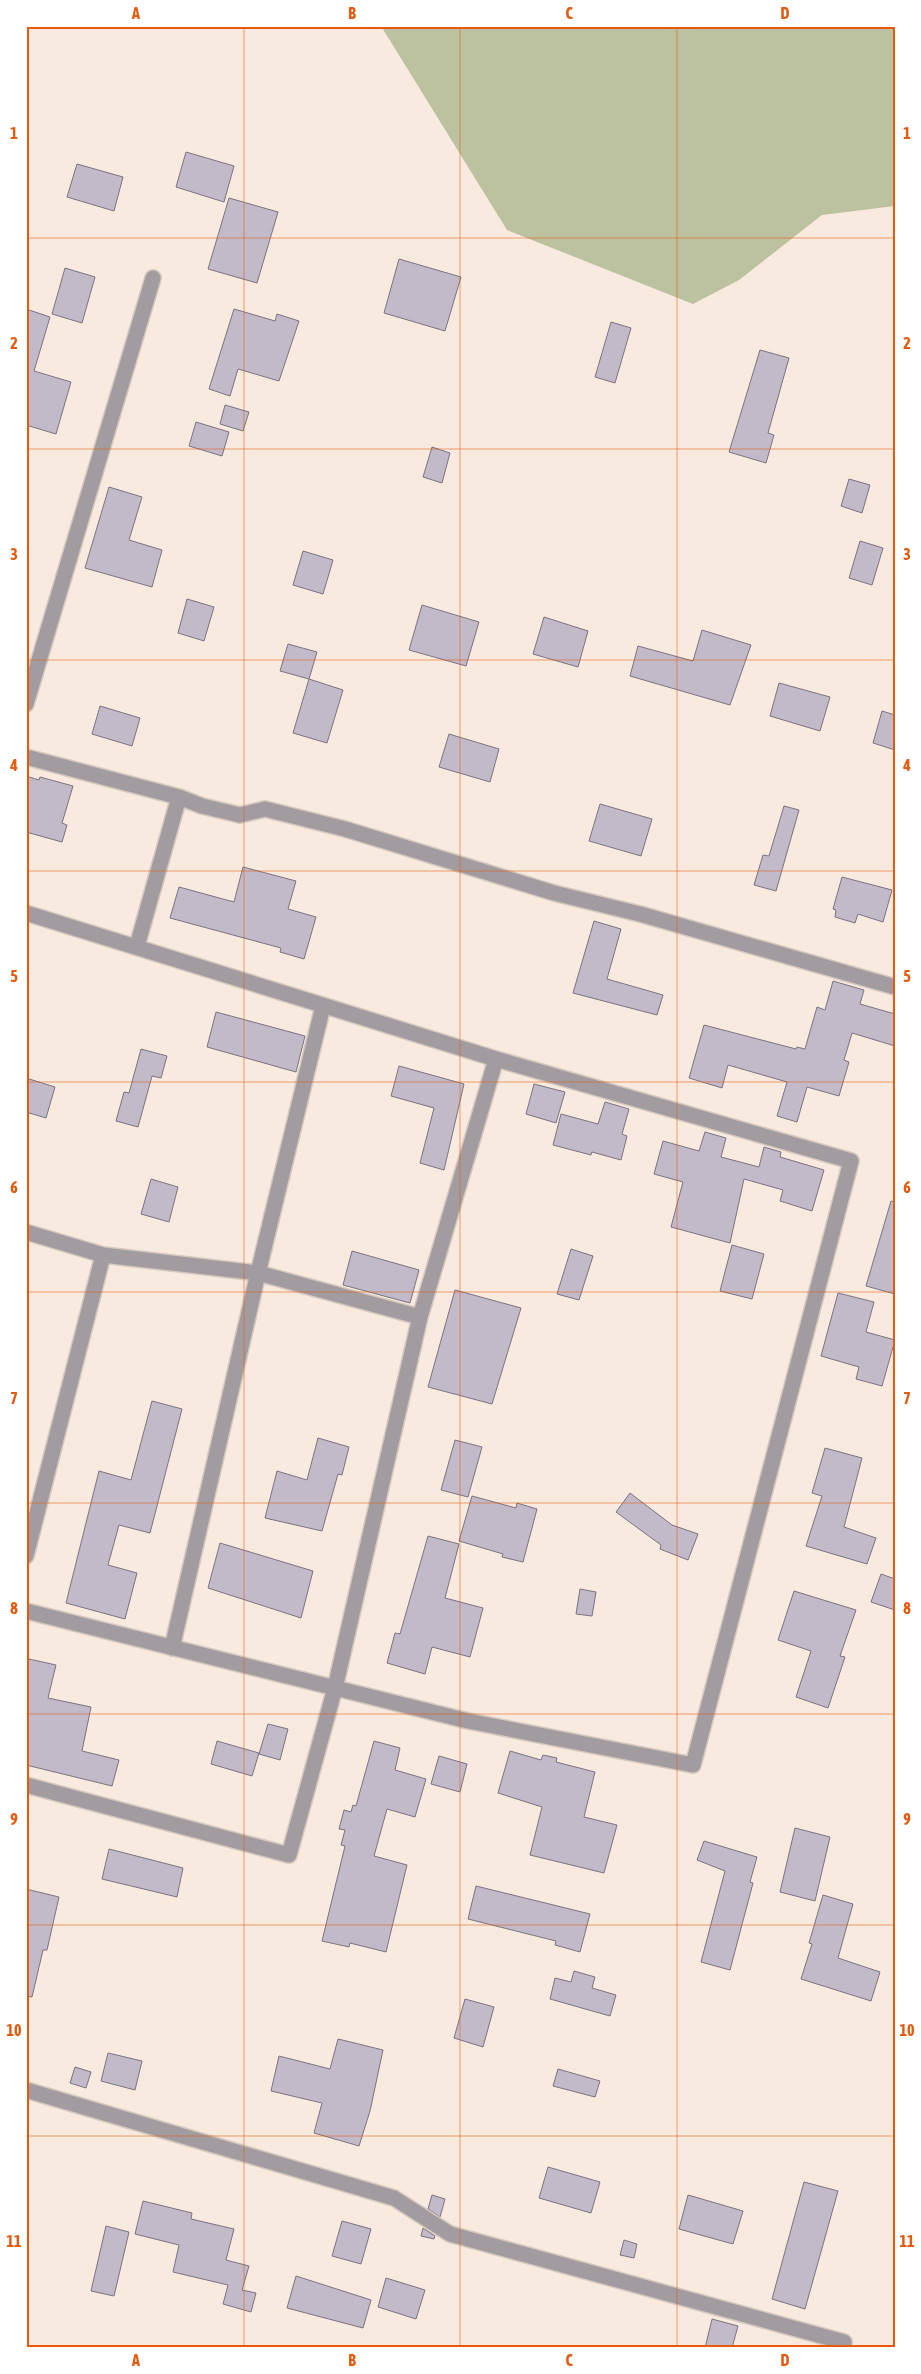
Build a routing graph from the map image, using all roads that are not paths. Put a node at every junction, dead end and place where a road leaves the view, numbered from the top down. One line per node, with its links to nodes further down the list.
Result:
1 (153, 278): 2 (street)
2 (26, 704)
3 (26, 757): 4 (street)
4 (179, 797): 6 (street); 7 (street)
5 (26, 913): 6 (street)
6 (137, 946): 8 (street)
7 (895, 987)
8 (324, 1006): 9 (street); 12 (street)
9 (496, 1059): 13 (street); 17 (street)
10 (26, 1232): 11 (street)
11 (103, 1255): 12 (street); 14 (street)
12 (258, 1273): 13 (street); 16 (street)
13 (420, 1317): 17 (street)
14 (26, 1556)
15 (26, 1611): 16 (street)
16 (172, 1648): 17 (street)
17 (335, 1688): 18 (street)
18 (26, 1784)
19 (26, 2090): 20 (street)
20 (842, 2348)

